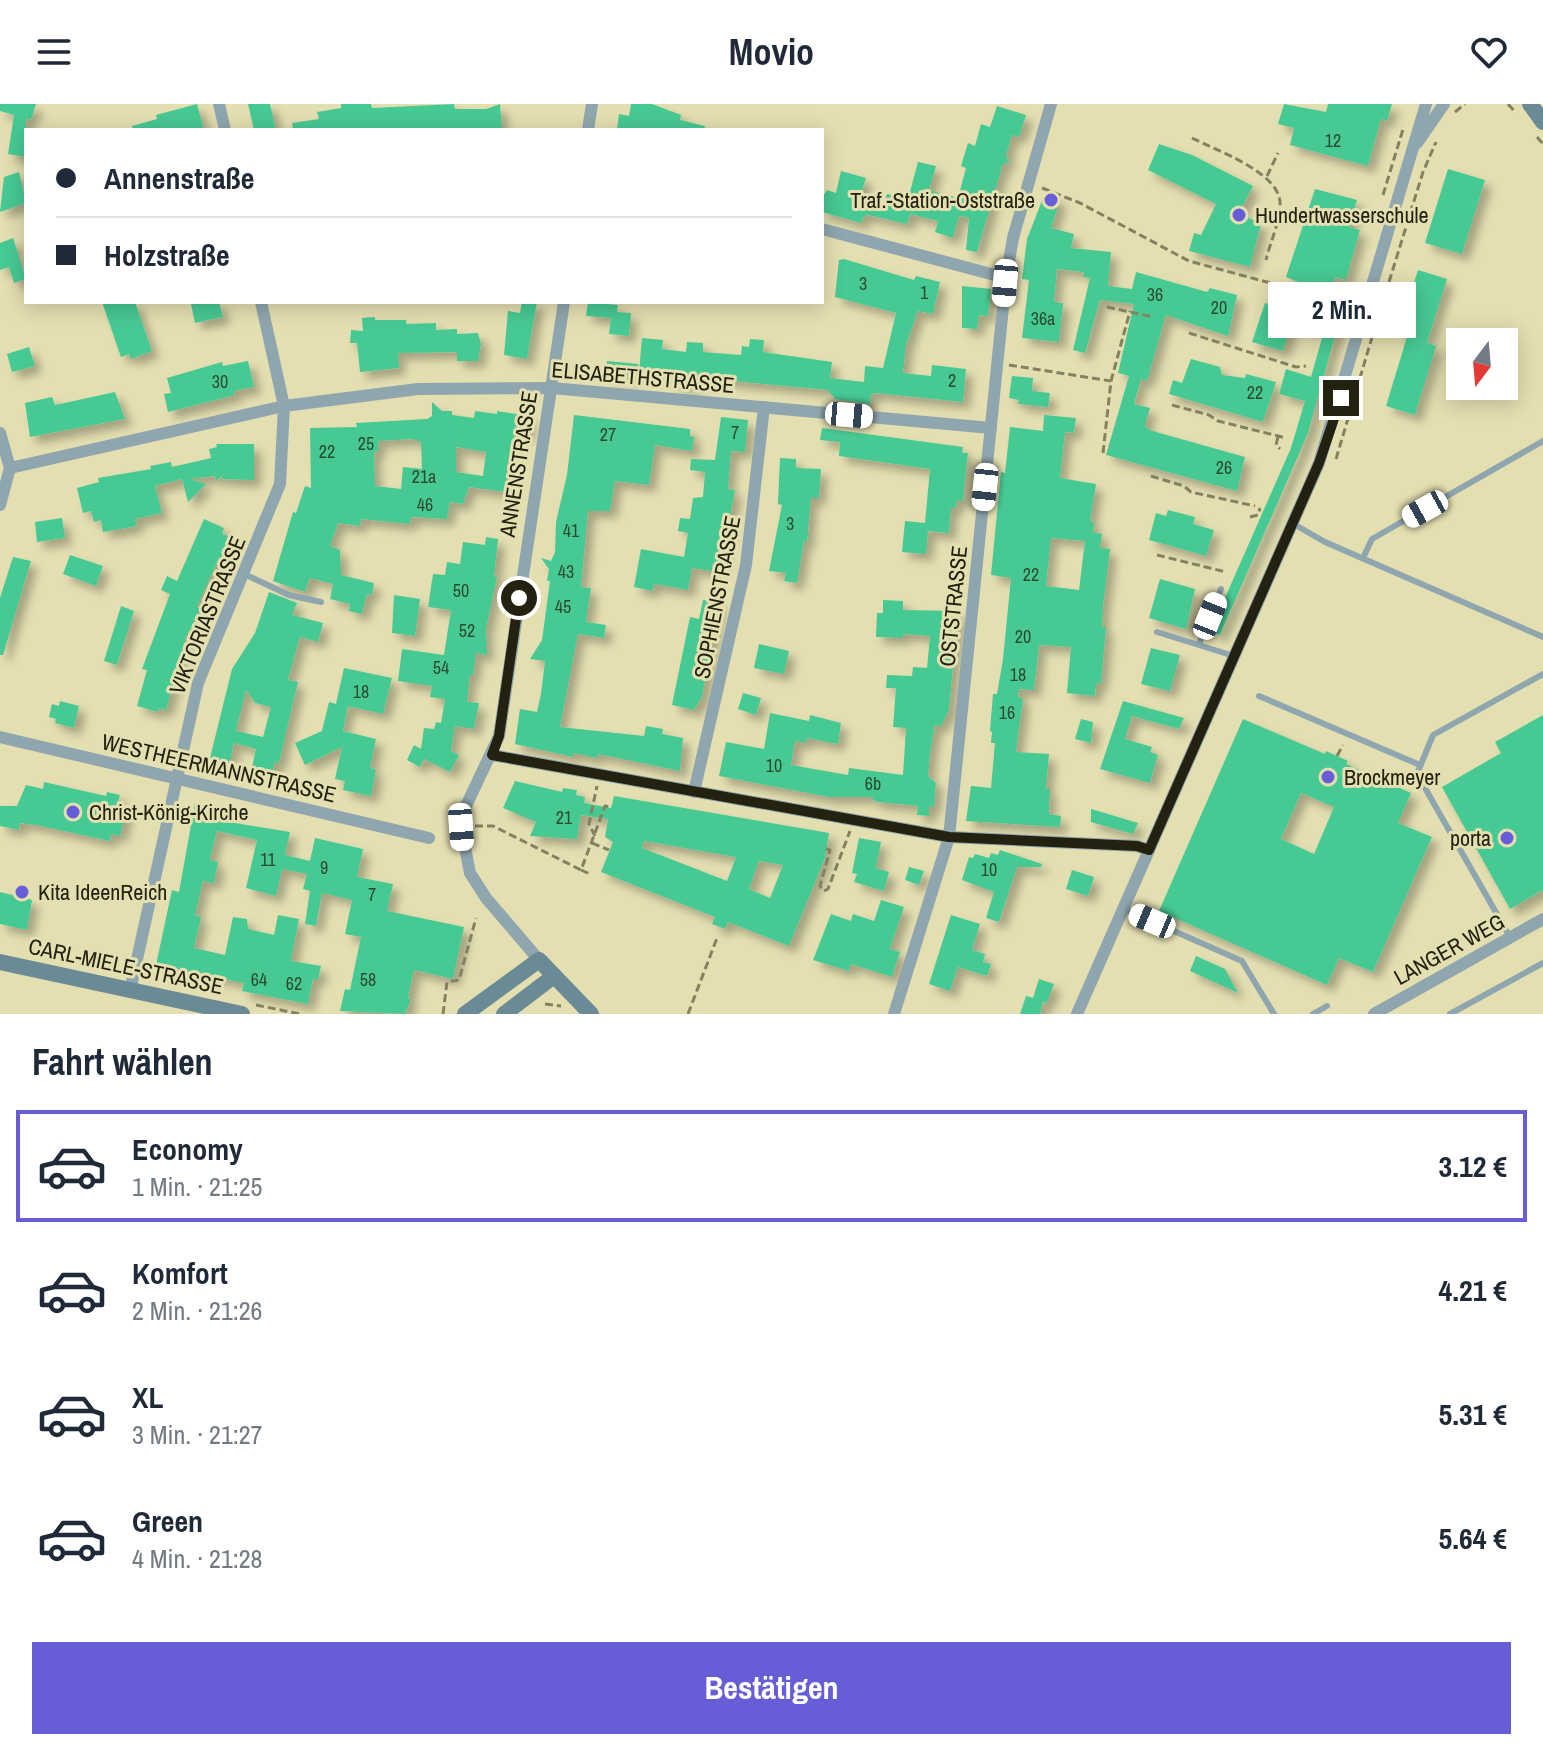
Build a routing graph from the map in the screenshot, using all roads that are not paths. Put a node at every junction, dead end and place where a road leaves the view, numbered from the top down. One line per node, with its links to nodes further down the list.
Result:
1 (219, 104): 8 (street)
2 (592, 104): 9 (street)
3 (1051, 104): 12 (street, OSTSTRASSE)
4 (1426, 104): 10 (street)
5 (1444, 104): 10 (street)
6 (1530, 104): 7 (street)
7 (1543, 122)
8 (225, 128)
9 (588, 128)
10 (1410, 152): 23 (street)
11 (824, 230): 12 (street)
12 (1006, 278): 18 (street, OSTSTRASSE)
13 (261, 304): 16 (street, VIKTORIASTRASSE)
14 (564, 304): 15 (street, ANNENSTRASSE)
15 (552, 388): 16 (street, ELISABETHSTRASSE); 17 (street, ELISABETHSTRASSE); 35 (street, ANNENSTRASSE)
16 (284, 406): 21 (street, ELISABETHSTRASSE); 25 (street, VIKTORIASTRASSE)
17 (764, 407): 18 (street, ELISABETHSTRASSE); 38 (street, SOPHIENSTRASSE)
18 (991, 428): 39 (street, OSTSTRASSE)
19 (0, 433): 21 (street)
20 (1543, 441): 24 (lane)
21 (10, 468): 22 (street)
22 (0, 505)
23 (1292, 523): 24 (lane); 31 (street)
24 (1363, 558): 29 (lane)
25 (244, 574): 27 (lane); 37 (street, VIKTORIASTRASSE)
26 (1221, 589): 30 (lane)
27 (321, 602)
28 (1157, 632): 30 (lane)
29 (1543, 637)
30 (1199, 644): 31 (lane)
31 (1234, 656): 41 (street)
32 (1543, 674): 36 (lane)
33 (1259, 696): 36 (lane)
34 (0, 737): 37 (street, WESTHEERMANNSTRASSE)
35 (492, 755): 38 (street); 45 (street, ANNENSTRASSE)
36 (1420, 765): 44 (lane)
37 (175, 778): 40 (street, WESTHEERMANNSTRASSE); 49 (street, VIKTORIASTRASSE)
38 (694, 792): 39 (street)
39 (949, 837): 41 (street); 55 (street, OSTSTRASSE)
40 (429, 838)
41 (1149, 850): 42 (street)
42 (1124, 909): 56 (street); 57 (lane)
43 (1543, 919): 44 (street, LANGER WEG)
44 (1510, 937): 59 (street, LANGER WEG)
45 (539, 960): 48 (street, ANNENSTRASSE); 52 (street)
46 (0, 962): 49 (street, CARL-MIELE-STRASSE)
47 (1543, 963): 60 (lane)
48 (554, 976): 53 (street); 54 (street)
49 (130, 991): 51 (street, CARL-MIELE-STRASSE)
50 (1327, 1006): 58 (lane)
51 (242, 1014)
52 (465, 1014)
53 (504, 1014)
54 (591, 1014)
55 (894, 1014)
56 (1077, 1014)
57 (1274, 1014)
58 (1313, 1014)
59 (1374, 1014)
60 (1450, 1014)

